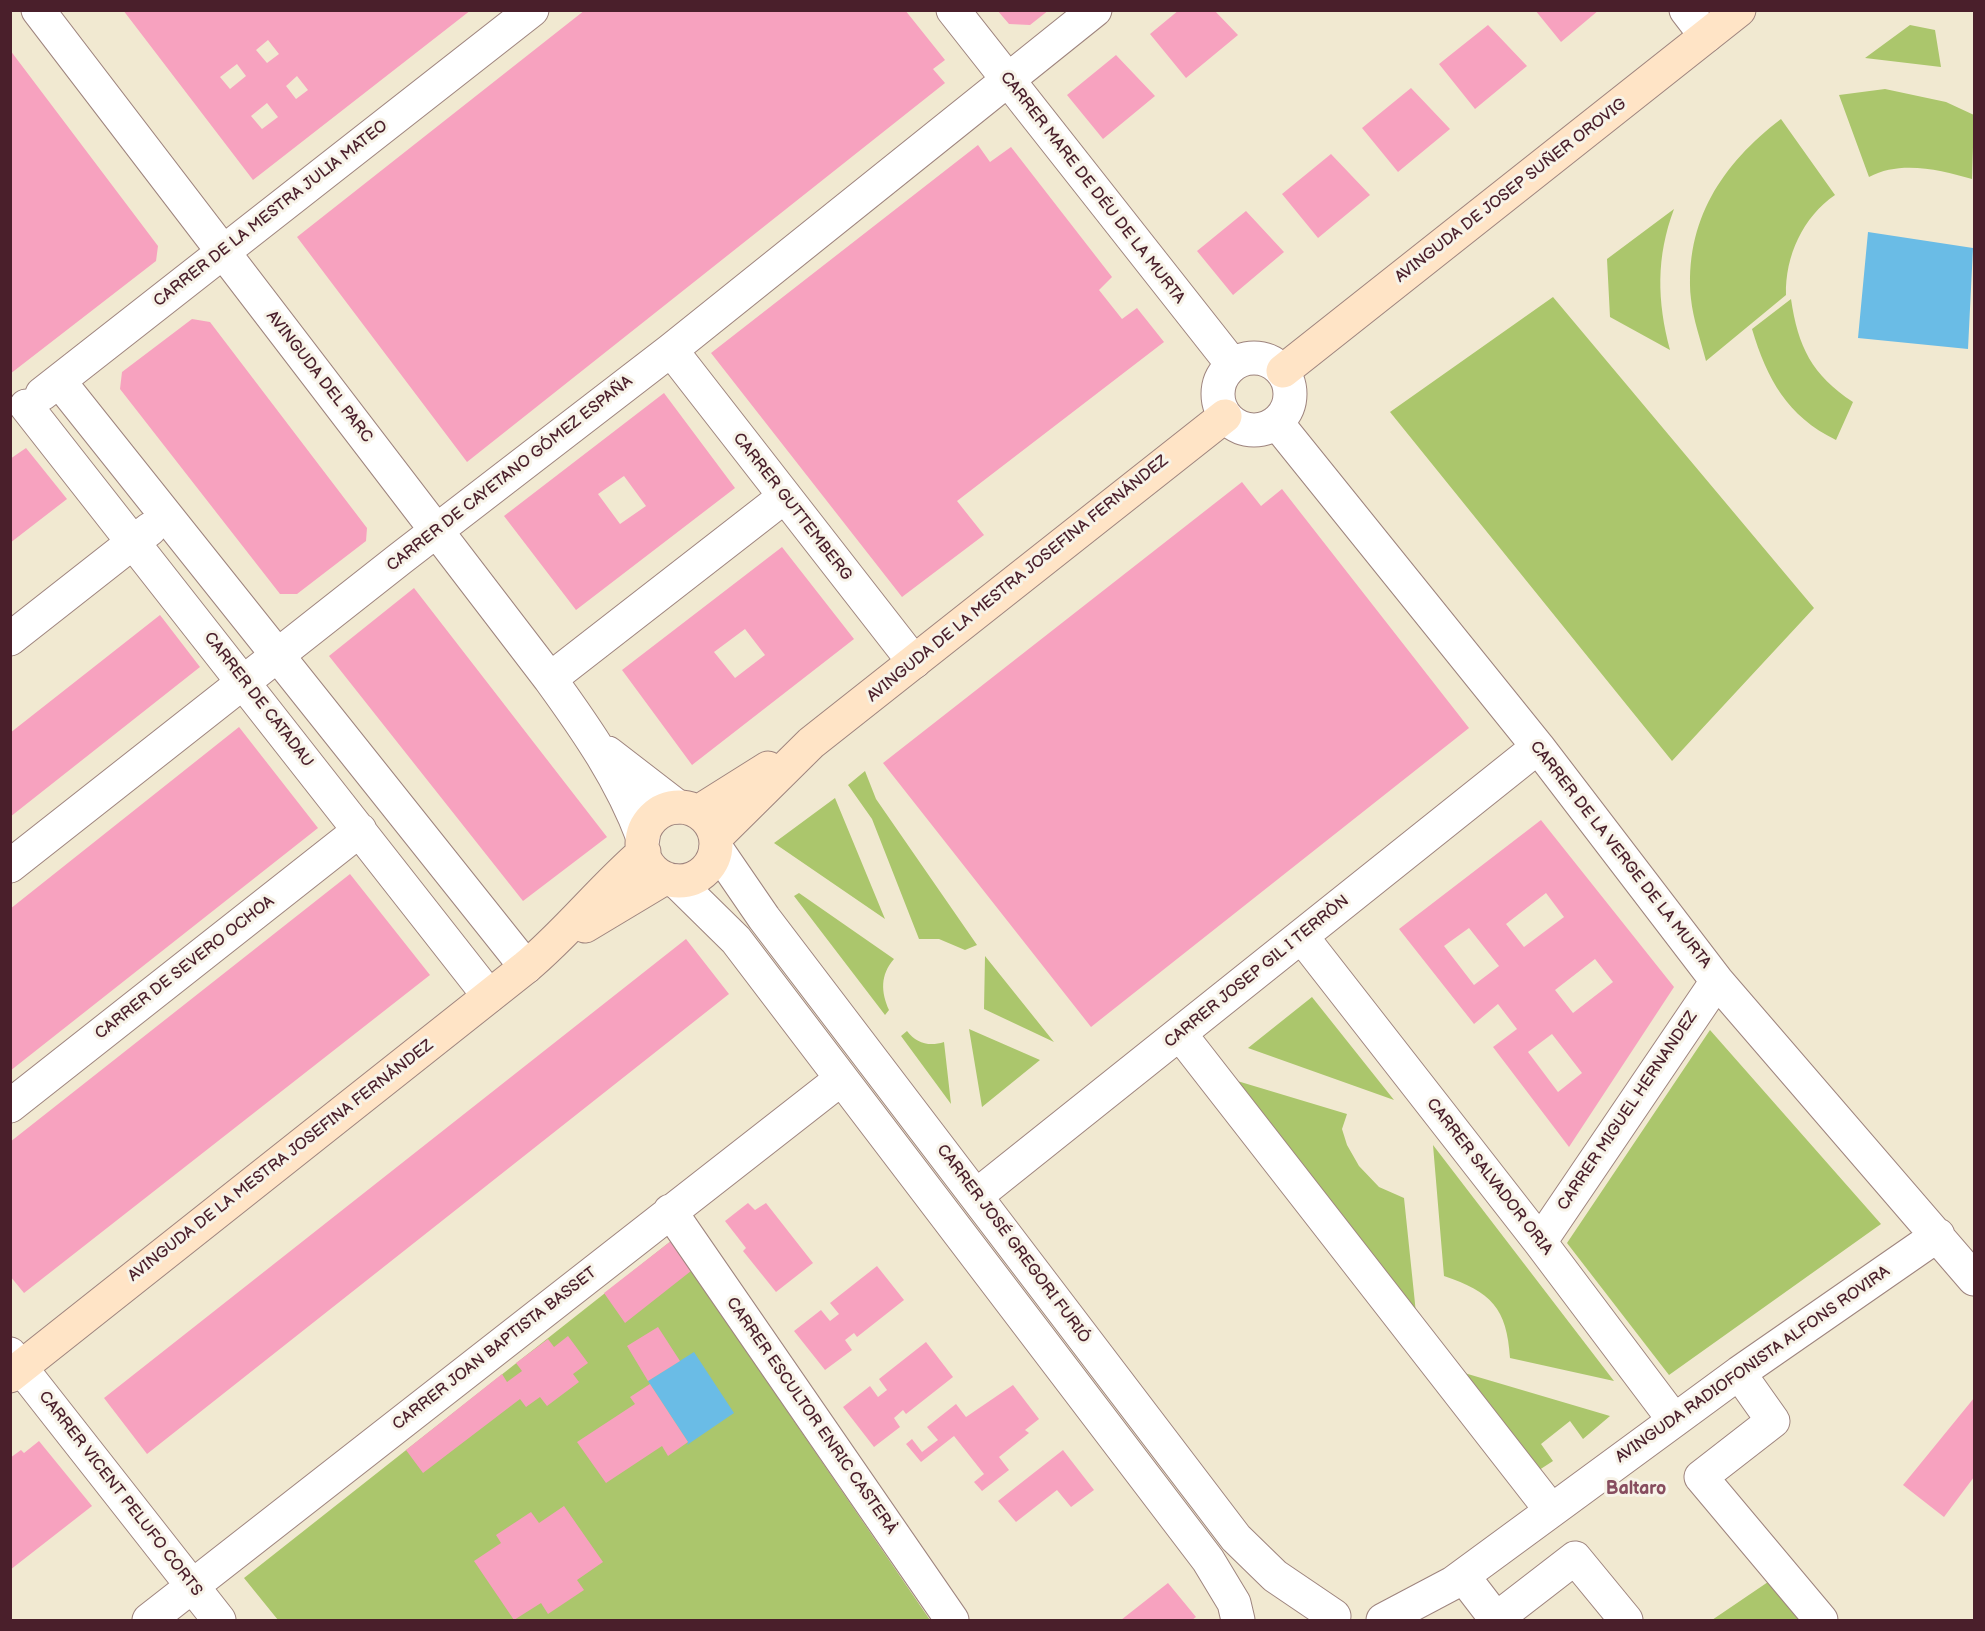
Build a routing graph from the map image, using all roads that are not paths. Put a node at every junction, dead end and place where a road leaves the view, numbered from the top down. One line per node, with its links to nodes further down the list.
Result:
1 (38, 10): 8 (street, AVINGUDA DEL PARC)
2 (532, 10): 8 (street, CARRER DE LA MESTRA JULIA MATEO)
3 (953, 10): 7 (street, CARRER MARE DE DÉU DE LA MURTA)
4 (1095, 10): 7 (street, CARRER DE CAYETANO GÓMEZ ESPAÑA)
5 (1739, 10): 6 (street, AVINGUDA DE JOSEP SUÑER OROVIG)
6 (1696, 23): 11 (street, AVINGUDA DE JOSEP SUÑER OROVIG)
7 (1007, 81): 9 (street, CARRER DE CAYETANO GÓMEZ ESPAÑA); 10 (street, CARRER MARE DE DÉU DE LA MURTA)
8 (223, 252): 12 (street, CARRER DE LA MESTRA JULIA MATEO); 18 (street, AVINGUDA DEL PARC)
9 (671, 350): 16 (street, CARRER GUTTEMBERG); 18 (street, CARRER DE CAYETANO GÓMEZ ESPAÑA)
10 (1232, 364): 11 (street); 14 (street)
11 (1283, 371): 15 (street)
12 (59, 381): 13 (street, CARRER DE LA MESTRA JULIA MATEO); 17 (street)
13 (18, 412): 19 (street, CARRER DE CATADAU)
14 (1225, 416): 15 (street); 22 (street, AVINGUDA DE LA MESTRA JOSEFINA FERNÁNDEZ)
15 (1277, 423): 26 (street, CARRER DE LA VERGE DE LA MURTA)
16 (784, 497): 22 (street, CARRER GUTTEMBERG); 23 (street)
17 (167, 516): 19 (street); 21 (street)
18 (437, 531): 21 (street, CARRER DE CAYETANO GÓMEZ ESPAÑA); 23 (street, AVINGUDA DEL PARC)
19 (134, 542): 20 (street); 24 (street, CARRER DE CATADAU)
20 (10, 639)
21 (278, 656): 24 (street, CARRER DE CAYETANO GÓMEZ ESPAÑA); 34 (street)
22 (914, 662): 27 (street, AVINGUDA DE LA MESTRA JOSEFINA FERNÁNDEZ)
23 (550, 679): 25 (street, AVINGUDA DEL PARC)
24 (244, 682): 28 (street, CARRER DE CATADAU); 30 (street, CARRER DE CAYETANO GÓMEZ ESPAÑA)
25 (597, 745): 27 (street, AVINGUDA DEL PARC); 29 (street, AVINGUDA DEL PARC)
26 (1538, 747): 32 (street, CARRER JOSEP GIL I TERRÒN); 35 (street, CARRER DE LA VERGE DE LA MURTA)
27 (702, 826): 29 (street); 31 (street); 40 (street, CARRER JOSÉ GREGORI FURIÓ)
28 (360, 830): 36 (street, CARRER DE CATADAU); 39 (street, CARRER DE SEVERO OCHOA)
29 (643, 845): 31 (street); 33 (street, AVINGUDA DE LA MESTRA JOSEFINA FERNÁNDEZ)
30 (10, 866)
31 (670, 879): 33 (street, AVINGUDA DE LA MESTRA JOSEFINA FERNÁNDEZ); 38 (street)
32 (1302, 937): 37 (street, CARRER JOSEP GIL I TERRÒN); 43 (street, CARRER SALVADOR ORIA)
33 (552, 946): 34 (street, AVINGUDA DE LA MESTRA JOSEFINA FERNÁNDEZ)
34 (526, 968): 36 (street, AVINGUDA DE LA MESTRA JOSEFINA FERNÁNDEZ)
35 (1717, 981): 42 (street, CARRER DE LA VERGE DE LA MURTA); 43 (street, CARRER MIGUEL HERNANDEZ)
36 (489, 996): 45 (street, AVINGUDA DE LA MESTRA JOSEFINA FERNÁNDEZ)
37 (1180, 1034): 40 (street, CARRER JOSEP GIL I TERRÒN); 48 (street)
38 (841, 1079): 41 (street, CARRER JOAN BAPTISTA BASSET); 55 (street)
39 (10, 1106)
40 (976, 1196): 51 (street, CARRER JOSÉ GREGORI FURIÓ)
41 (670, 1211): 50 (street, CARRER JOAN BAPTISTA BASSET); 54 (street, CARRER ESCULTOR ENRIC CASTERÀ)
42 (1938, 1235): 44 (street, CARRER DE LA VERGE DE LA MURTA); 46 (street, AVINGUDA RADIOFONISTA ALFONS ROVIRA)
43 (1540, 1242): 47 (street, CARRER SALVADOR ORIA)
44 (1974, 1279)
45 (14, 1366): 50 (street, CARRER VICENT PELUFO CORTS)
46 (1739, 1373): 47 (street, AVINGUDA RADIOFONISTA ALFONS ROVIRA); 59 (street)
47 (1674, 1420): 48 (street, AVINGUDA RADIOFONISTA ALFONS ROVIRA)
48 (1551, 1510): 49 (street, AVINGUDA RADIOFONISTA ALFONS ROVIRA)
49 (1458, 1579): 56 (street, AVINGUDA RADIOFONISTA ALFONS ROVIRA); 57 (street, AVINGUDA RADIOFONISTA ALFONS ROVIRA); 58 (street)
50 (192, 1586): 52 (street, CARRER JOAN BAPTISTA BASSET); 53 (street, CARRER VICENT PELUFO CORTS)
51 (1335, 1619)
52 (149, 1620)
53 (219, 1620)
54 (952, 1620)
55 (1238, 1620)
56 (1383, 1620)
57 (1435, 1620)
58 (1626, 1620)
59 (1821, 1620)

